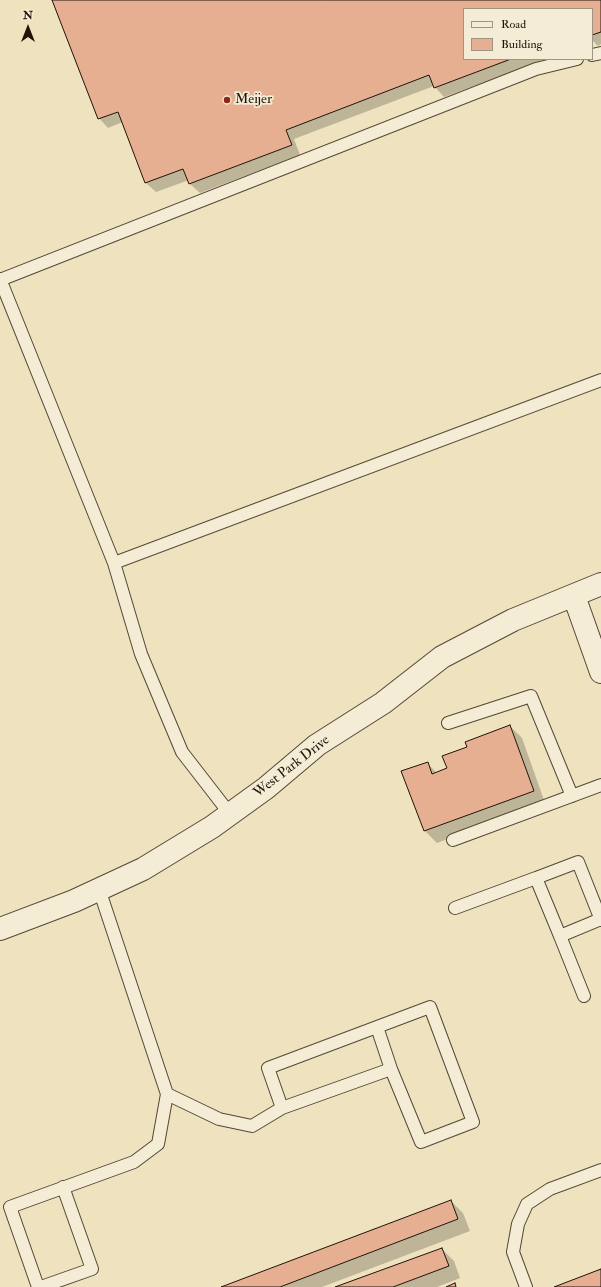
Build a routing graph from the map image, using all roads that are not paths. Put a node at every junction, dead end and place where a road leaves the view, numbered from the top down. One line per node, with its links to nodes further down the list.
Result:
1 (573, 60): 2 (lane)
2 (0, 279): 4 (lane)
3 (601, 380): 4 (lane)
4 (114, 563): 11 (lane)
5 (601, 584): 6 (street, West Park Drive)
6 (574, 596): 7 (street); 11 (street, West Park Drive)
7 (601, 672)
8 (448, 723): 10 (lane)
9 (601, 785): 10 (lane)
10 (572, 796): 12 (lane)
11 (230, 814): 14 (street, West Park Drive)
12 (452, 840)
13 (536, 878): 15 (lane); 16 (lane); 18 (lane)
14 (99, 889): 17 (street, West Park Drive); 22 (lane)
15 (455, 908)
16 (601, 920): 18 (lane)
17 (0, 929)
18 (560, 936): 19 (lane)
19 (584, 996)
20 (377, 1027): 21 (lane); 21 (lane); 23 (lane)
21 (391, 1069): 23 (lane)
22 (167, 1094): 23 (lane); 25 (lane)
23 (282, 1108)
24 (601, 1170): 28 (lane)
25 (63, 1187): 26 (lane); 27 (lane)
26 (38, 1287)
27 (41, 1287)
28 (526, 1287)

